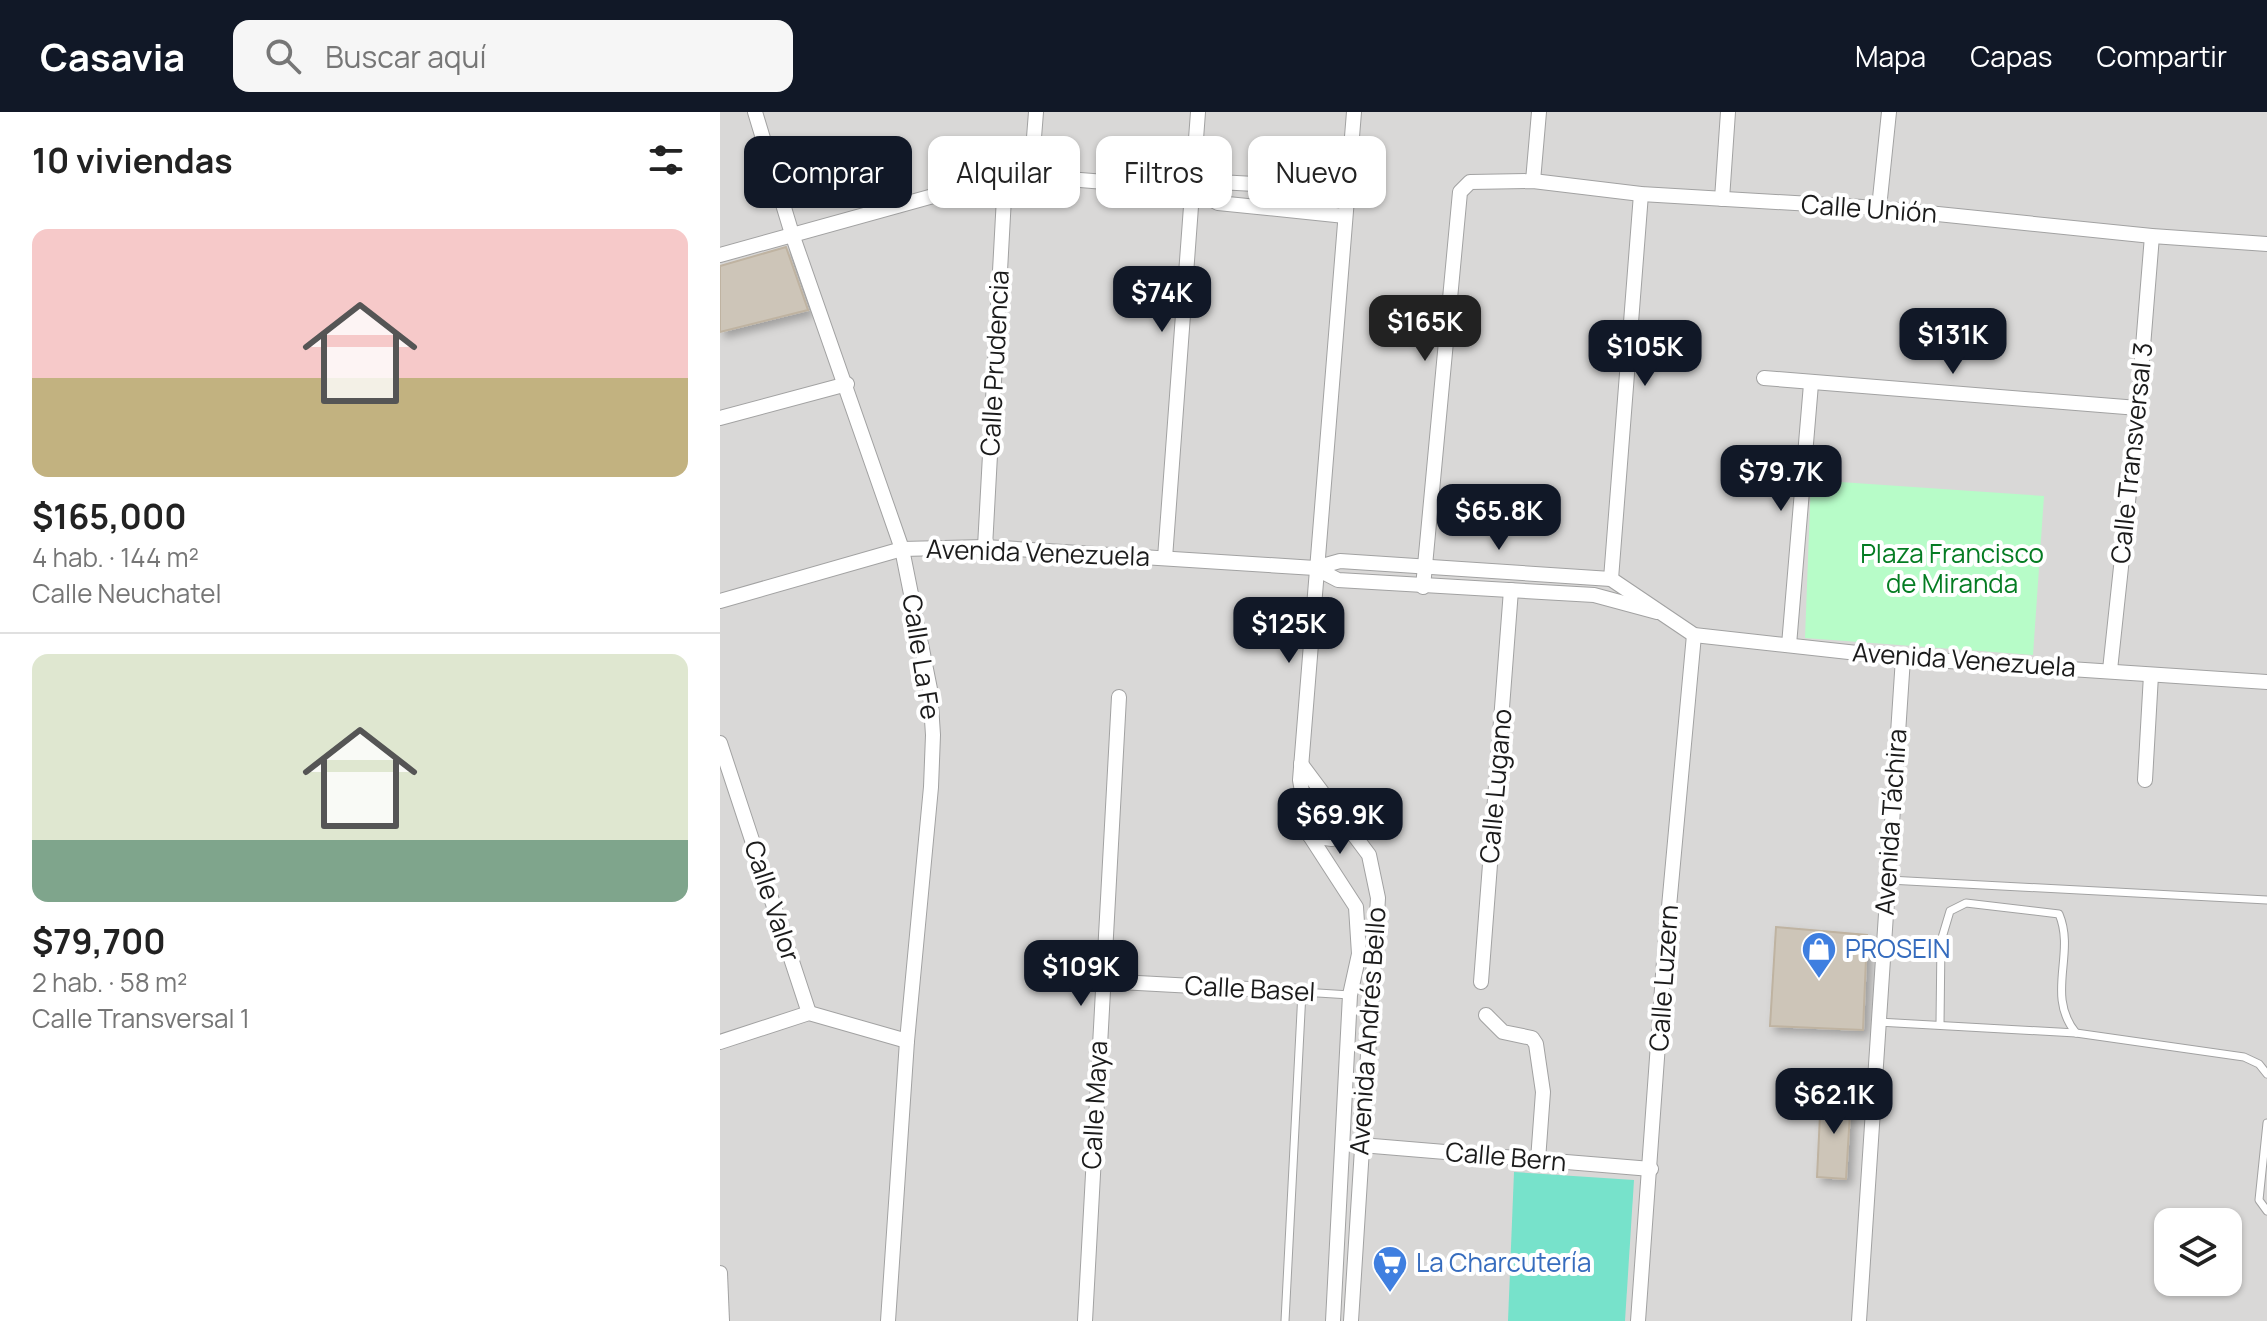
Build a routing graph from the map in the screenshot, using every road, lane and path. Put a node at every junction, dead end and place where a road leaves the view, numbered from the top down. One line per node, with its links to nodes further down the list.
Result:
1 (755, 112): 21 (street, Calle La Fe)
2 (1036, 112): 8 (street)
3 (1198, 112): 9 (street)
4 (1354, 112): 10 (street, Avenida Andrés Bello)
5 (1539, 112): 11 (street)
6 (1728, 112): 14 (street)
7 (1889, 112): 19 (street)
8 (1034, 136)
9 (1196, 136)
10 (1352, 136)
11 (1533, 181): 12 (street, Calle Unión); 33 (street, Calle Unión)
12 (1641, 194): 14 (street, Calle Unión); 35 (street)
13 (928, 199): 21 (street)
14 (1722, 199): 19 (street, Calle Unión)
15 (1232, 204): 20 (street)
16 (1003, 208): 30 (street, Calle Prudencia)
17 (1190, 208): 32 (street)
18 (1346, 208): 20 (street, Avenida Andrés Bello)
19 (1879, 208): 22 (street, Calle Unión)
20 (1345, 216): 34 (street, Avenida Andrés Bello)
21 (792, 234): 24 (street); 26 (street, Calle La Fe)
22 (2152, 236): 23 (street, Calle Unión); 28 (street, Calle Transversal 3)
23 (2267, 244)
24 (720, 255)
25 (1764, 378): 27 (street)
26 (847, 384): 29 (street); 31 (street, Calle La Fe)
27 (1811, 384): 28 (street); 41 (street)
28 (2138, 408): 43 (street, Calle Transversal 3)
29 (720, 418)
30 (985, 547): 31 (street, Avenida Venezuela); 32 (street, Avenida Venezuela)
31 (902, 549): 38 (street, Avenida Venezuela); 65 (street, Calle La Fe)
32 (1165, 558): 34 (street, Avenida Venezuela)
33 (1426, 565): 34 (street, Avenida Venezuela); 35 (street, Avenida Venezuela); 36 (street)
34 (1315, 568): 36 (street, Avenida Venezuela); 48 (street, Avenida Andrés Bello)
35 (1611, 579): 39 (street, Avenida Venezuela)
36 (1423, 587): 37 (street, Avenida Venezuela)
37 (1511, 590): 39 (street, Avenida Venezuela); 57 (street, Calle Lugano)
38 (720, 601)
39 (1668, 615): 40 (street, Avenida Venezuela)
40 (1694, 635): 41 (street, Avenida Venezuela); 71 (street, Calle Luzern)
41 (1789, 645): 42 (street, Avenida Venezuela)
42 (1903, 658): 43 (street, Avenida Venezuela); 54 (street, Avenida Táchira)
43 (2110, 670): 44 (street, Avenida Venezuela)
44 (2151, 675): 45 (street, Avenida Venezuela); 49 (street)
45 (2267, 682)
46 (1119, 697): 56 (street, Calle Maya)
47 (720, 743): 60 (street, Calle Valor)
48 (1301, 764): 50 (street, Avenida Andrés Bello); 51 (street, Avenida Andrés Bello)
49 (2145, 780)
50 (1330, 807): 51 (street); 52 (street, Avenida Andrés Bello)
51 (1304, 814): 53 (street, Avenida Andrés Bello)
52 (1342, 822): 53 (street); 69 (street, Avenida Andrés Bello)
53 (1310, 836): 59 (street, Avenida Andrés Bello)
54 (1887, 880): 55 (lane); 62 (street, Avenida Táchira)
55 (2267, 900)
56 (1101, 981): 58 (street, Calle Basel); 76 (street, Calle Maya)
57 (1481, 982)
58 (1302, 992): 59 (lane, Calle Basel); 77 (lane)
59 (1350, 995): 78 (street, Avenida Andrés Bello)
60 (809, 1013): 65 (street); 66 (street)
61 (1486, 1015): 70 (street)
62 (1876, 1022): 63 (lane); 81 (street, Avenida Táchira)
63 (1940, 1024): 64 (lane); 64 (lane)
64 (2076, 1033): 67 (lane)
65 (907, 1041): 75 (street, Calle La Fe)
66 (720, 1042)
67 (2267, 1074)
68 (2267, 1123): 72 (lane)
69 (1361, 1145): 70 (street, Calle Bern); 79 (street, Avenida Andrés Bello)
70 (1538, 1160): 71 (street, Calle Bern)
71 (1651, 1169): 80 (street, Calle Luzern)
72 (2267, 1211)
73 (720, 1273): 74 (street)
74 (722, 1321)
75 (888, 1321)
76 (1085, 1321)
77 (1285, 1321)
78 (1333, 1321)
79 (1351, 1321)
80 (1638, 1321)
81 (1859, 1321)

